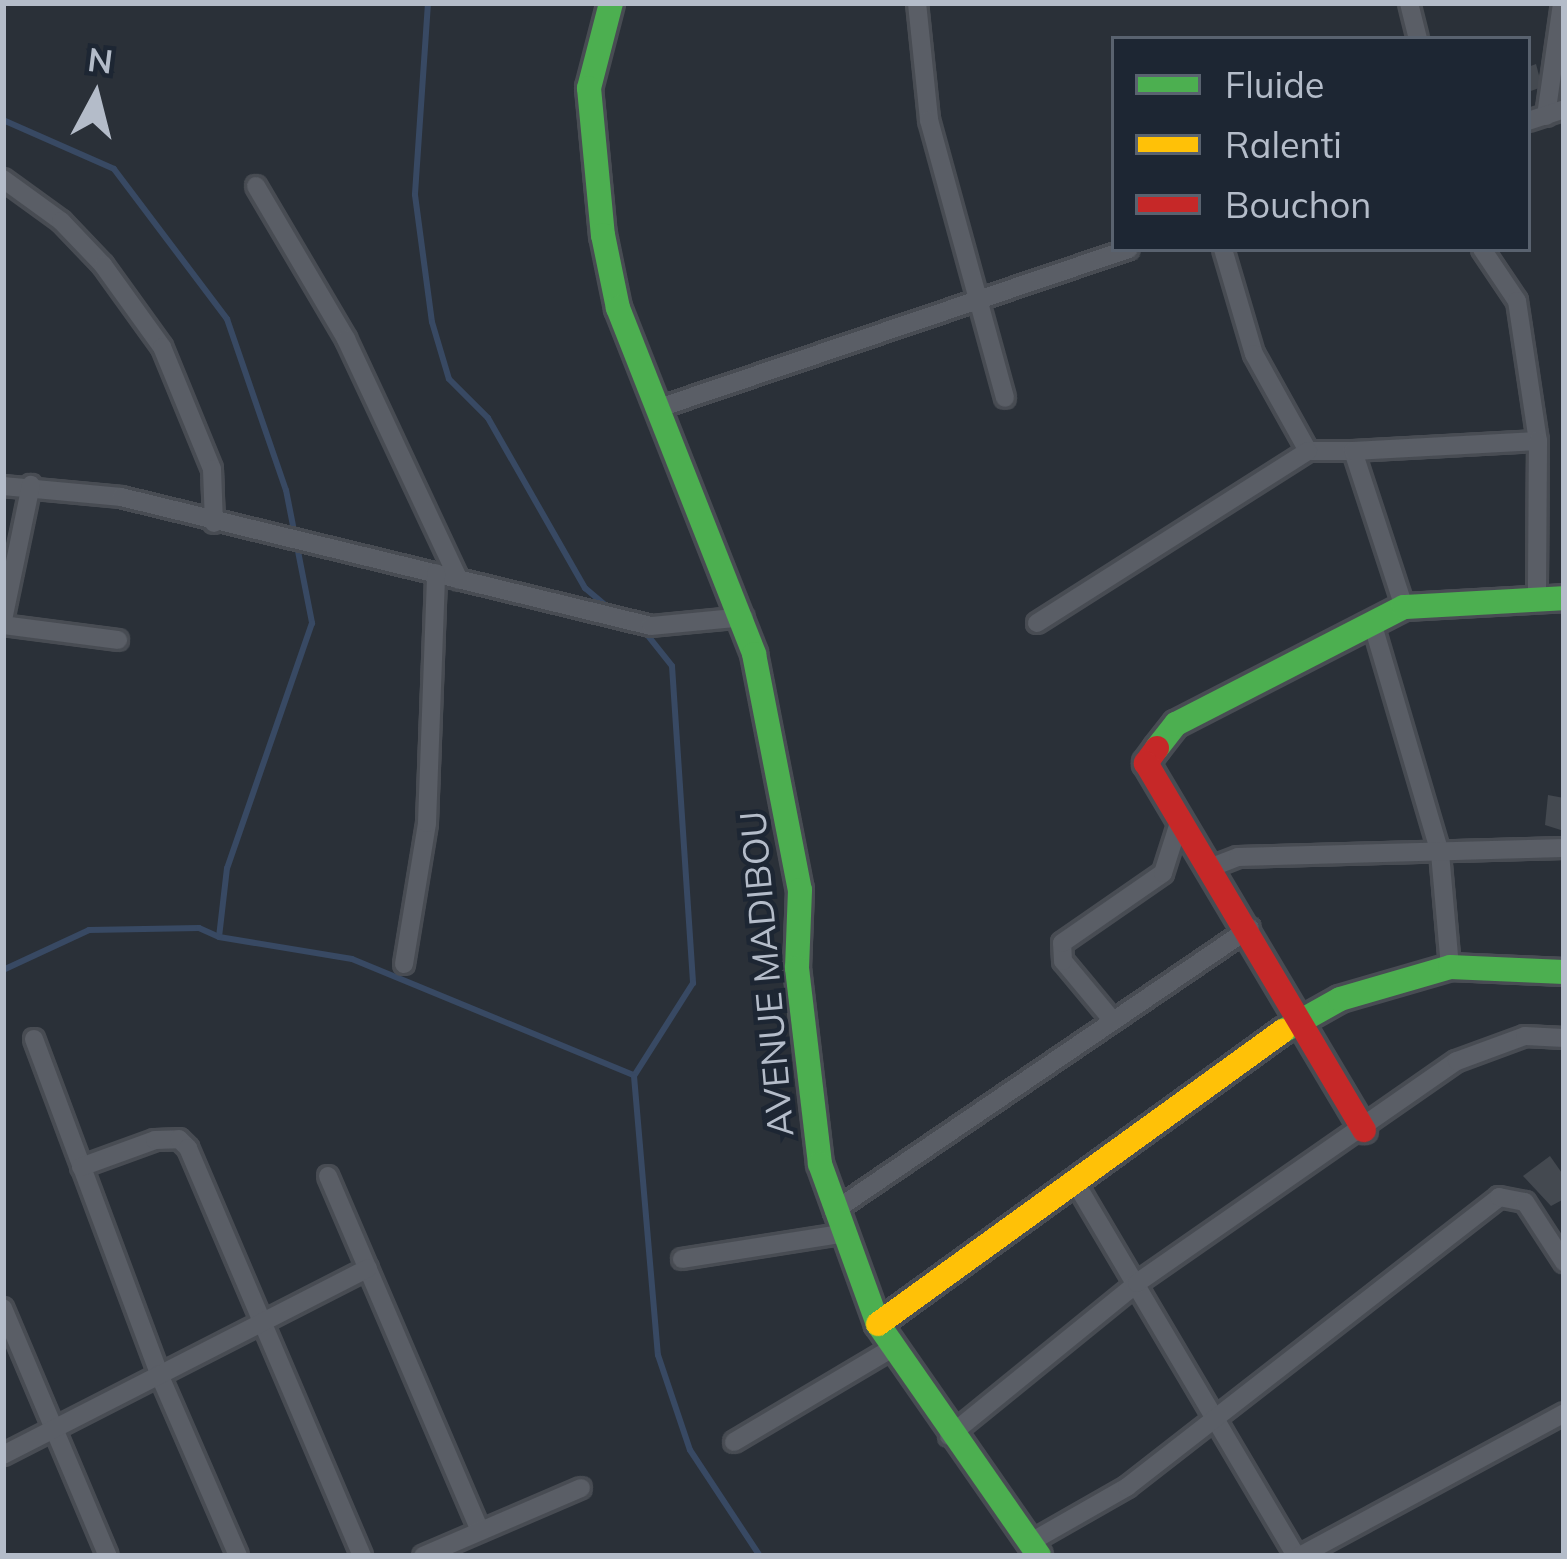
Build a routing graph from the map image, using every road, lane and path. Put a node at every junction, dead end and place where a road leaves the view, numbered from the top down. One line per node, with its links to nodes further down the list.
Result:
1 (611, 3): 14 (street, AVENUE MADIBOU)
2 (917, 3): 12 (street)
3 (1408, 3): 5 (street)
4 (1562, 3): 6 (street)
5 (1417, 36)
6 (1546, 115)
7 (3, 179): 20 (street)
8 (256, 186): 22 (street)
9 (1120, 252): 12 (street)
10 (1224, 252): 16 (street)
11 (1484, 252): 15 (street)
12 (977, 300): 13 (street); 14 (street)
13 (1005, 398)
14 (659, 408): 26 (street, AVENUE MADIBOU)
15 (1538, 441): 17 (street); 23 (street)
16 (1308, 451): 17 (street); 27 (street)
17 (1353, 451): 25 (street)
18 (31, 484): 19 (street); 20 (street); 29 (street)
19 (3, 485)
20 (214, 523): 21 (street)
21 (436, 573): 22 (street); 36 (street)
22 (459, 580): 26 (street)
23 (1537, 597): 24 (street); 25 (street)
24 (1564, 598)
25 (1404, 608): 28 (street)
26 (744, 617): 47 (street, AVENUE MADIBOU)
27 (1037, 622)
28 (1372, 622): 31 (street); 33 (street)
29 (3, 623): 30 (street)
30 (118, 640)
31 (1178, 826): 34 (street); 39 (street)
32 (1564, 848): 33 (street)
33 (1440, 853): 34 (street); 37 (street)
34 (1212, 866): 35 (street)
35 (1250, 928): 39 (street); 40 (street)
36 (404, 964)
37 (1450, 967): 38 (street); 40 (street)
38 (1564, 971)
39 (1113, 1021): 47 (street)
40 (1294, 1023): 43 (street); 46 (street)
41 (1564, 1038): 43 (street)
42 (34, 1039): 44 (street)
43 (1364, 1130): 51 (street)
44 (81, 1167): 53 (street); 56 (street)
45 (328, 1176): 50 (street)
46 (1075, 1182): 51 (street); 54 (street)
47 (837, 1222): 48 (street); 54 (street, AVENUE MADIBOU)
48 (682, 1259)
49 (1564, 1262): 58 (street)
50 (368, 1268): 53 (street); 64 (street)
51 (1137, 1283): 58 (street); 60 (street)
52 (3, 1308): 59 (street)
53 (264, 1320): 56 (street); 69 (street)
54 (878, 1324): 55 (street, AVENUE MADIBOU)
55 (892, 1348): 60 (street, AVENUE MADIBOU); 61 (street)
56 (159, 1374): 59 (street); 68 (street)
57 (1564, 1413): 65 (street)
58 (1217, 1414): 66 (street); 71 (street)
59 (54, 1429): 62 (street); 67 (street)
60 (949, 1436): 66 (street, AVENUE MADIBOU)
61 (734, 1442)
62 (3, 1455)
63 (581, 1488): 64 (street)
64 (480, 1530): 70 (street)
65 (1334, 1536): 71 (street); 72 (street)
66 (1034, 1550)
67 (108, 1556)
68 (238, 1556)
69 (362, 1556)
70 (423, 1556)
71 (1298, 1556)
72 (1347, 1556)

